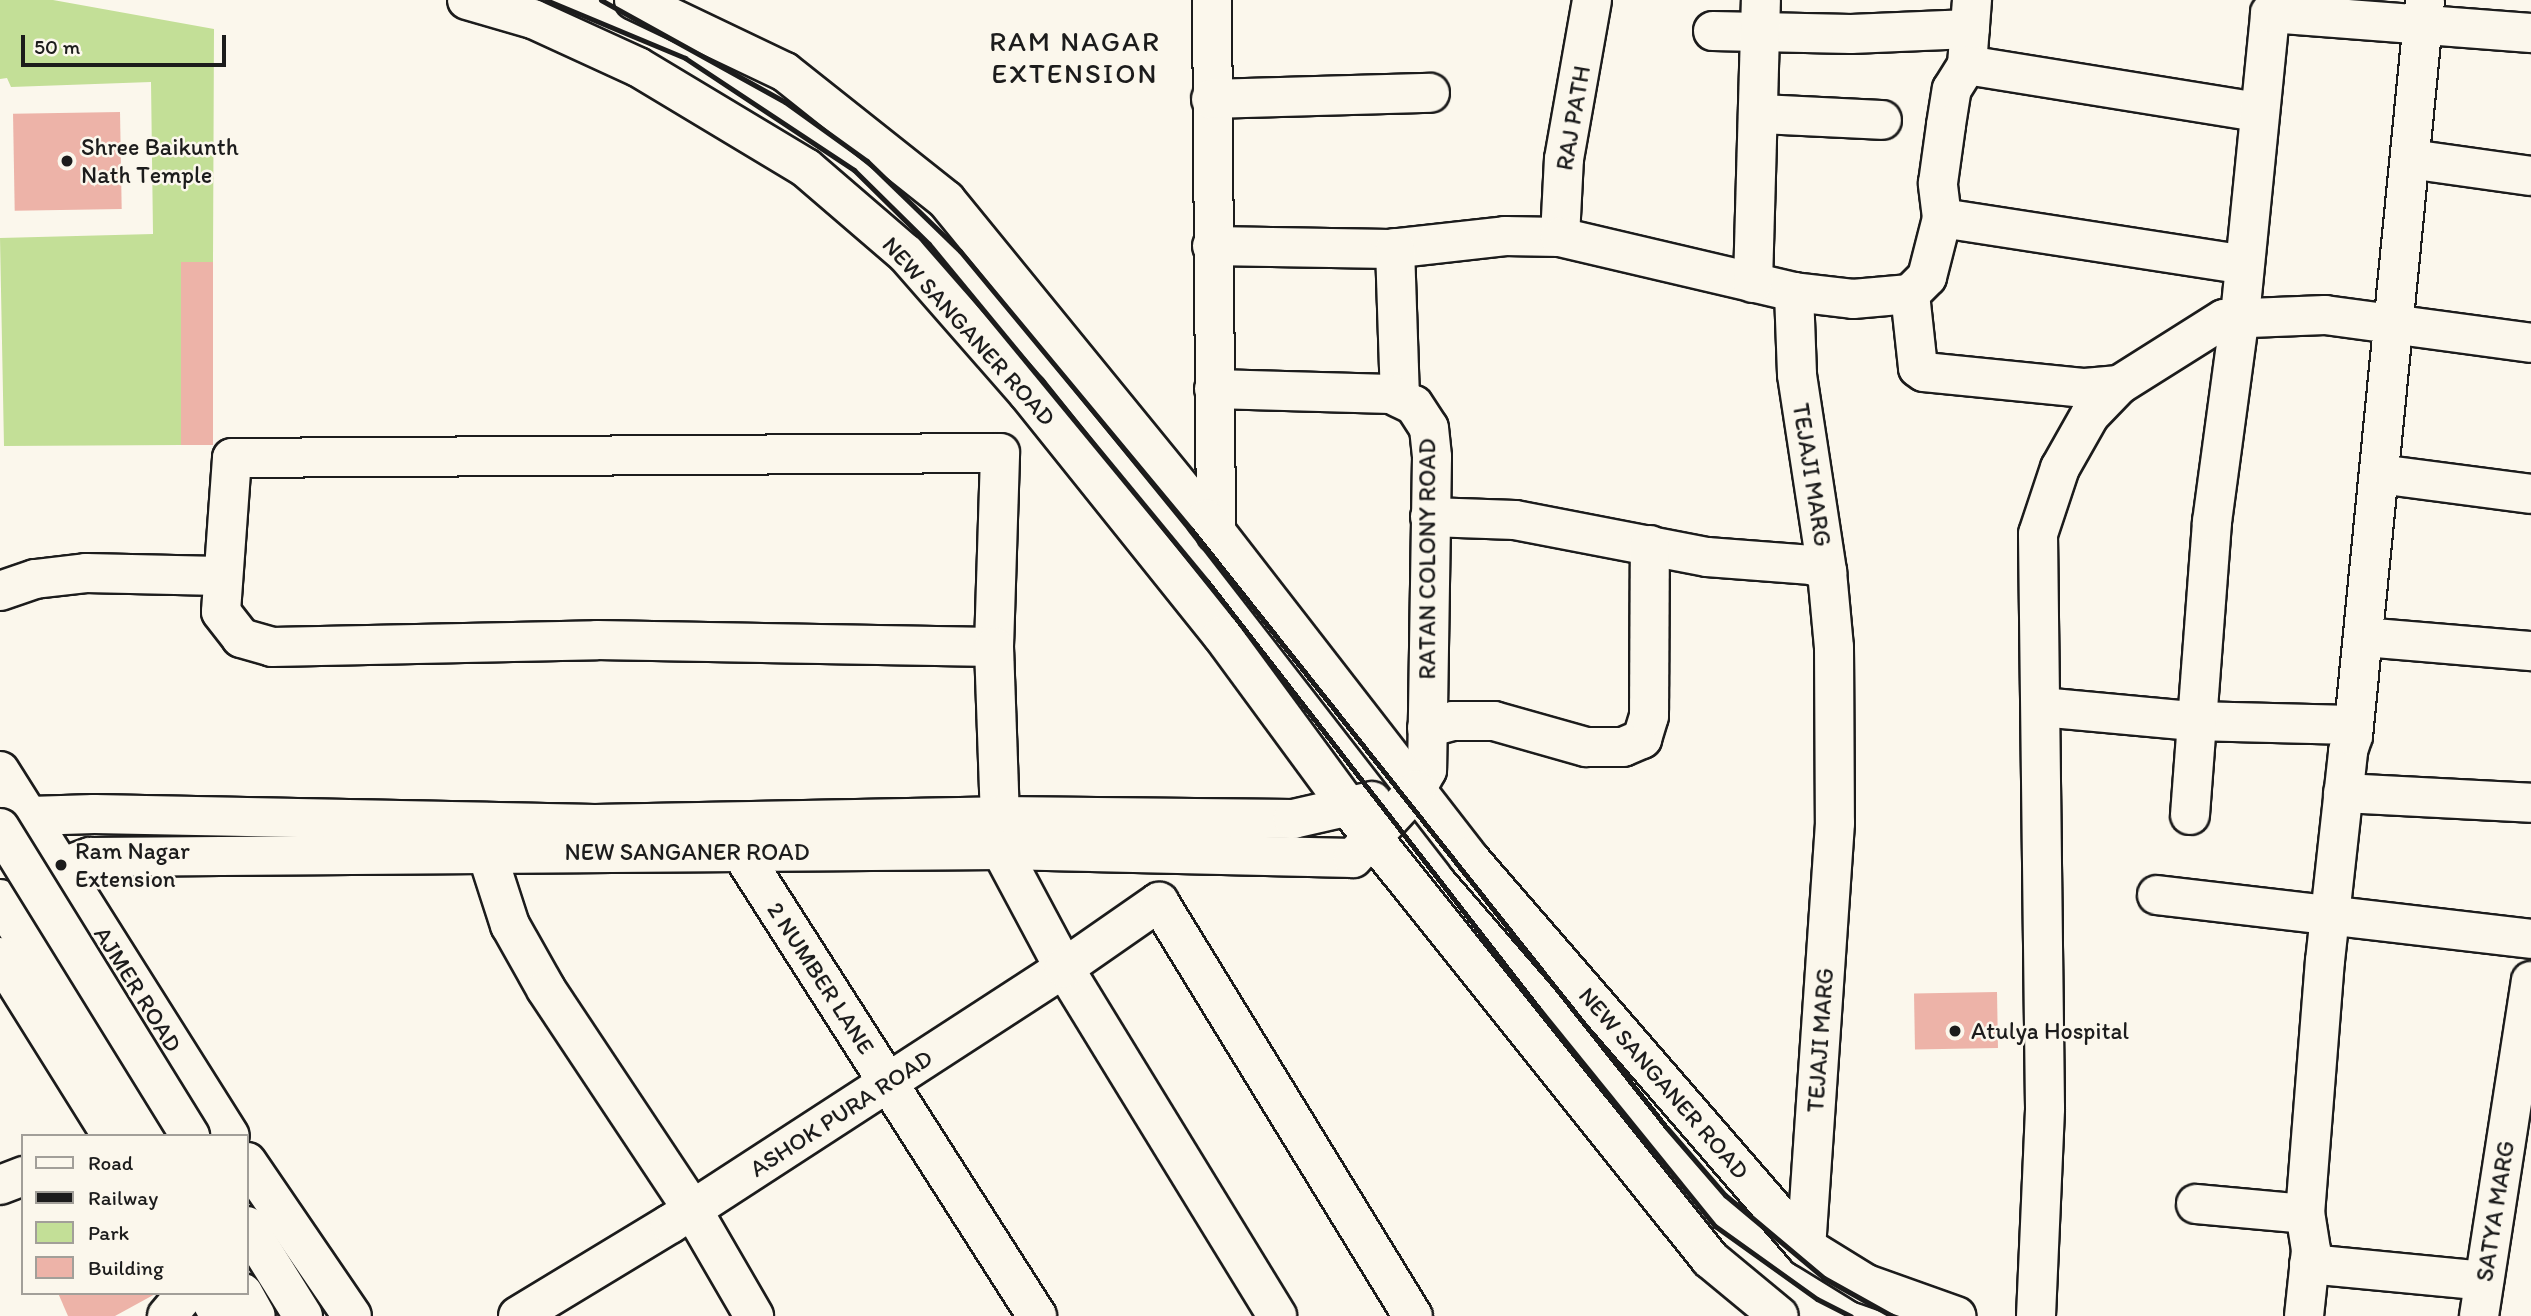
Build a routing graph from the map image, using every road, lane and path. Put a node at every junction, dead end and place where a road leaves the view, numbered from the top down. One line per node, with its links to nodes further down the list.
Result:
1 (467, 0): 52 (main road, NEW SANGANER ROAD)
2 (634, 0): 35 (main road, NEW SANGANER ROAD)
3 (1212, 0): 12 (main road)
4 (1592, 0): 19 (main road, RAJ PATH)
5 (2271, 6): 6 (main road); 13 (main road)
6 (2424, 13): 10 (main road); 16 (main road)
7 (1761, 16): 8 (main road); 9 (main road); 14 (main road)
8 (1713, 31)
9 (1970, 31): 13 (main road); 18 (main road)
10 (2531, 33)
11 (1430, 93): 12 (main road)
12 (1211, 99): 20 (main road)
13 (2257, 112): 22 (main road)
14 (1760, 114): 15 (main road); 23 (main road)
15 (1882, 120)
16 (2410, 159): 17 (main road); 27 (main road)
17 (2531, 176)
18 (1942, 218): 22 (main road); 25 (main road)
19 (1560, 237): 21 (main road); 23 (main road)
20 (1212, 246): 21 (main road); 30 (main road)
21 (1395, 248): 31 (main road)
22 (2244, 265): 26 (main road)
23 (1753, 283): 24 (main road)
24 (1794, 292): 25 (main road); 37 (main road, TEJAJI MARG)
25 (1910, 295): 29 (main road)
26 (2240, 316): 27 (main road); 29 (main road); 44 (main road)
27 (2391, 324): 28 (main road); 32 (main road)
28 (2531, 343)
29 (2119, 386): 43 (main road)
30 (1214, 389): 31 (main road); 35 (main road)
31 (1400, 398): 34 (main road, RATAN COLONY ROAD)
32 (2379, 474): 33 (main road); 40 (main road)
33 (2531, 494)
34 (1430, 517): 36 (main road); 46 (main road, RATAN COLONY ROAD)
35 (1216, 533): 48 (main road, NEW SANGANER ROAD)
36 (1650, 545): 37 (main road); 46 (main road)
37 (1827, 572): 78 (main road, TEJAJI MARG)
38 (220, 576): 39 (main road); 41 (main road); 41 (main road)
39 (0, 591)
40 (2363, 636): 42 (main road); 45 (main road)
41 (994, 647): 54 (main road)
42 (2531, 652)
43 (2041, 707): 44 (main road); 96 (main road)
44 (2193, 722): 45 (main road); 51 (main road)
45 (2352, 725): 49 (main road)
46 (1427, 727): 48 (main road, RATAN COLONY ROAD)
47 (0, 771): 53 (main road, AJMER ROAD)
48 (1416, 790): 52 (main road, NEW SANGANER ROAD); 78 (main road, NEW SANGANER ROAD)
49 (2343, 793): 50 (main road); 61 (main road)
50 (2531, 803)
51 (2190, 814)
52 (1361, 822): 54 (main road, NEW SANGANER ROAD); 94 (main road, NEW SANGANER ROAD)
53 (10, 824): 54 (main road, NEW SANGANER ROAD); 57 (main road, AJMER ROAD); 69 (main road, bridge)
54 (1000, 833): 55 (main road, NEW SANGANER ROAD); 64 (main road)
55 (740, 851): 56 (main road, NEW SANGANER ROAD); 66 (main road, 2 NUMBER LANE)
56 (487, 854): 57 (main road, NEW SANGANER ROAD); 75 (main road)
57 (61, 865): 58 (main road, NEW SANGANER ROAD); 70 (main road, AJMER ROAD)
58 (0, 894)
59 (2157, 895): 61 (main road)
60 (0, 899): 68 (main road)
61 (2330, 919): 62 (main road); 76 (main road)
62 (2531, 939)
63 (0, 957): 67 (main road)
64 (1064, 968): 66 (main road, ASHOK PURA ROAD); 92 (main road); 93 (main road, ASHOK PURA ROAD)
65 (2531, 981): 83 (main road, SATYA MARG)
66 (888, 1083): 75 (main road, ASHOK PURA ROAD); 91 (main road, 2 NUMBER LANE)
67 (111, 1134)
68 (145, 1134)
69 (189, 1134)
70 (229, 1134)
71 (248, 1163): 88 (main road)
72 (21, 1177): 73 (main road)
73 (0, 1185)
74 (2196, 1204): 76 (main road)
75 (692, 1209): 89 (main road, ASHOK PURA ROAD); 90 (main road)
76 (2305, 1214): 79 (main road)
77 (248, 1228): 87 (main road)
78 (1805, 1247): 95 (main road, NEW SANGANER ROAD)
79 (2309, 1264): 83 (main road); 97 (main road)
80 (184, 1295): 84 (main road)
81 (208, 1295): 85 (main road)
82 (244, 1295): 86 (main road)
83 (2481, 1298)
84 (167, 1316)
85 (220, 1316)
86 (256, 1316)
87 (303, 1316)
88 (352, 1316)
89 (517, 1316)
90 (754, 1316)
91 (1037, 1316)
92 (1277, 1316)
93 (1413, 1316)
94 (1779, 1316)
95 (1956, 1316)
96 (2036, 1316)
97 (2304, 1316)

